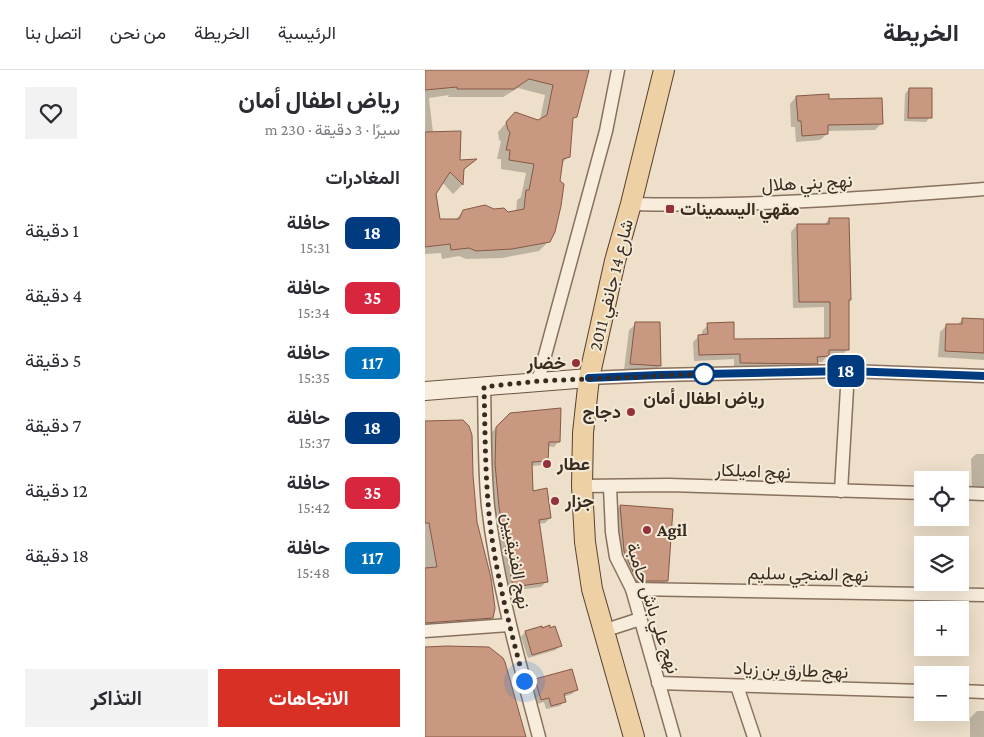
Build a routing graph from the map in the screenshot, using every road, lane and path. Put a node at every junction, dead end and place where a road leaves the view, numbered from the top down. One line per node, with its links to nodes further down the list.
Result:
1 (618, 70): 8 (street)
2 (664, 70): 4 (main road, شارع 14 جانفي 2011)
3 (984, 189): 4 (street, نهج بني هلال)
4 (631, 204): 7 (main road, شارع 14 جانفي 2011)
5 (848, 371): 6 (street); 7 (street); 13 (street)
6 (984, 376)
7 (589, 378): 8 (main road); 11 (main road, شارع 14 جانفي 2011)
8 (538, 381): 9 (main road)
9 (484, 387): 10 (main road); 20 (street, نهج الفنيقيين)
10 (425, 391)
11 (582, 486): 12 (street, نهج اميلكار); 22 (main road, شارع 14 جانفي 2011)
12 (610, 487): 13 (street, نهج اميلكار); 17 (street, نهج علي باش حامبة)
13 (841, 491): 14 (street, نهج اميلكار)
14 (914, 492)
15 (969, 493): 16 (street)
16 (984, 494)
17 (632, 589): 18 (street, نهج المنجي سليم); 19 (street, نهج علي باش حامبة)
18 (984, 595)
19 (639, 619): 22 (street); 23 (street, نهج علي باش حامبة)
20 (509, 625): 21 (street); 28 (street, نهج الفنيقيين)
21 (425, 631)
22 (603, 631): 29 (main road, شارع 14 جانفي 2011)
23 (658, 683): 24 (street, نهج طارق بن زياد); 30 (street, نهج علي باش حامبة)
24 (737, 686): 25 (street, نهج طارق بن زياد); 31 (street)
25 (914, 691)
26 (969, 691): 27 (street)
27 (984, 692)
28 (539, 737)
29 (634, 737)
30 (674, 737)
31 (754, 737)

